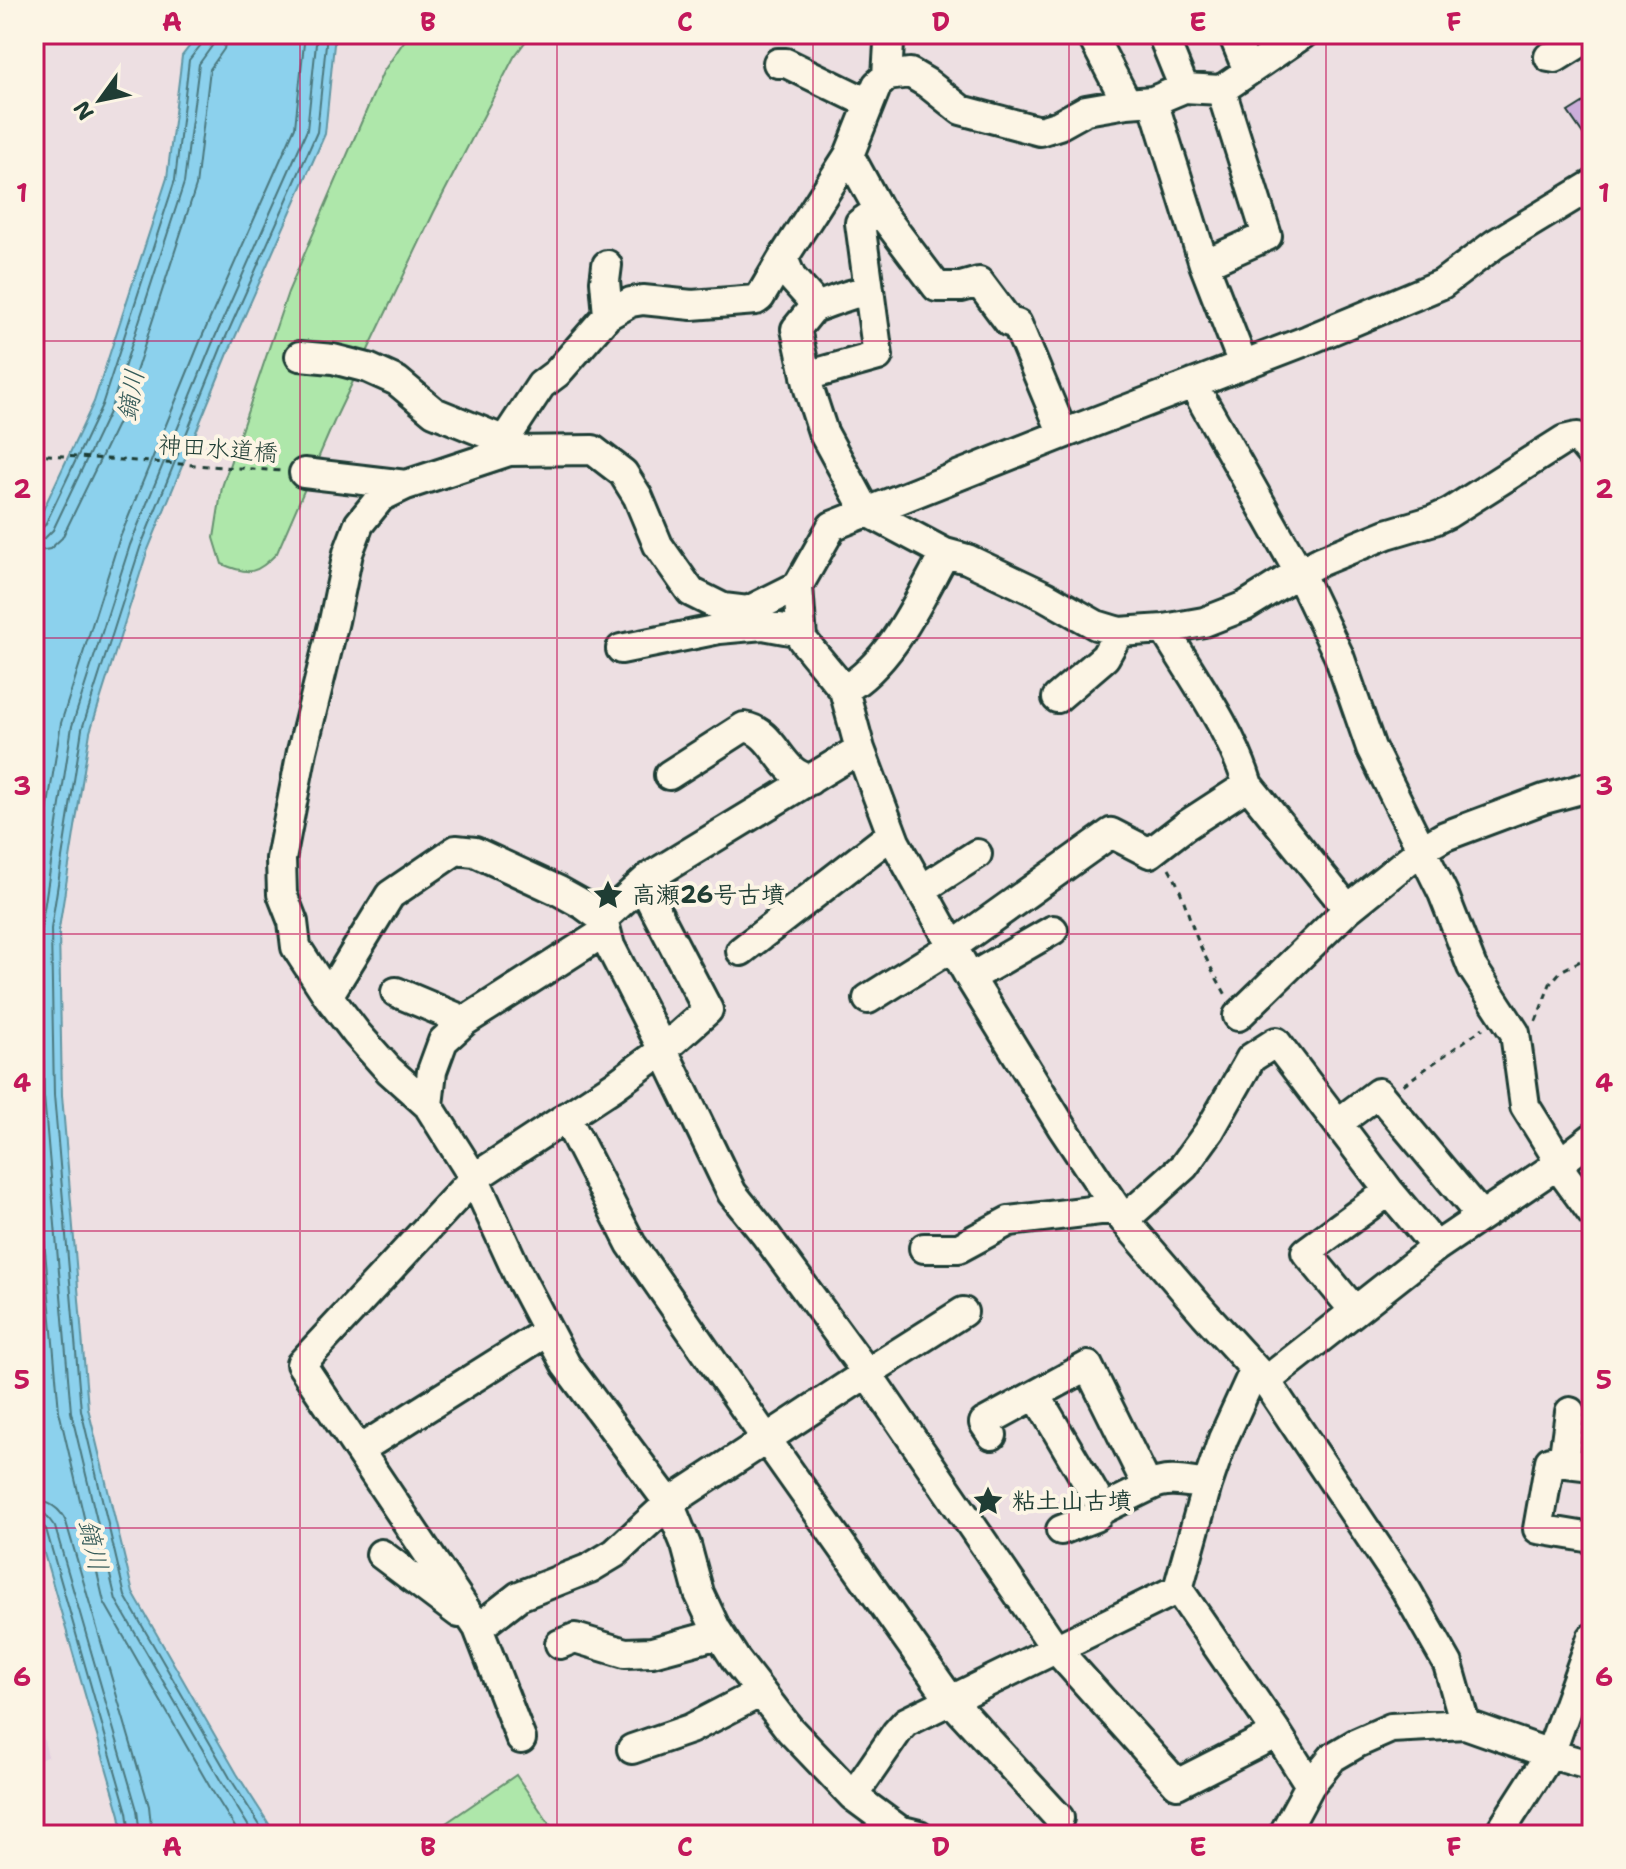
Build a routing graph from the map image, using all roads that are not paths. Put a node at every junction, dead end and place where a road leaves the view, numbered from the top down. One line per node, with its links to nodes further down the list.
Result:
1 (887, 34): 10 (street)
2 (1091, 34): 13 (street)
3 (1162, 34): 11 (street)
4 (1233, 34): 9 (street)
5 (1303, 34): 9 (street)
6 (1592, 35): 7 (street)
7 (1549, 57)
8 (778, 63): 14 (street)
9 (1248, 71): 12 (street)
10 (887, 76): 13 (street); 14 (street)
11 (1184, 88): 12 (street); 13 (street)
12 (1221, 90): 19 (street)
13 (1140, 102): 19 (street)
14 (868, 103): 15 (street)
15 (849, 155): 17 (street); 18 (street)
16 (1592, 185): 25 (street)
17 (879, 210): 21 (street); 28 (street)
18 (783, 258): 22 (street); 23 (street)
19 (1204, 264): 25 (street)
20 (607, 265): 23 (street)
21 (868, 291): 22 (street); 26 (street)
22 (813, 308): 26 (street)
23 (608, 315): 29 (street)
24 (300, 356): 29 (street)
25 (1243, 364): 27 (street)
26 (806, 376): 33 (street)
27 (1193, 384): 28 (street); 35 (street)
28 (1063, 434): 33 (street)
29 (509, 451): 32 (street); 36 (street)
30 (1592, 455): 35 (street)
31 (304, 473): 32 (street)
32 (406, 485): 60 (street)
33 (866, 511): 34 (street); 36 (street)
34 (945, 553): 39 (street); 41 (street)
35 (1299, 572): 37 (street); 49 (street)
36 (798, 586): 38 (street)
37 (1164, 629): 39 (street); 46 (street)
38 (801, 632): 40 (street); 41 (street)
39 (1119, 632): 42 (street)
40 (621, 649)
41 (844, 690): 43 (street)
42 (1057, 698)
43 (860, 749): 45 (street); 48 (street)
44 (669, 775): 45 (street)
45 (810, 780): 51 (street)
46 (1248, 785): 53 (street); 56 (street)
47 (1592, 786): 49 (street)
48 (892, 834): 52 (street); 57 (street)
49 (1421, 850): 53 (street); 69 (street)
50 (977, 854): 52 (street)
51 (642, 884): 54 (street); 64 (street)
52 (921, 890): 56 (street)
53 (1348, 909): 62 (street)
54 (604, 925): 60 (street); 63 (street); 64 (street)
55 (1053, 930): 58 (street)
56 (953, 946): 58 (street); 61 (street)
57 (741, 951)
58 (970, 978): 73 (street)
59 (396, 992): 63 (street)
60 (328, 996): 65 (street)
61 (868, 999)
62 (1238, 1016)
63 (465, 1021): 65 (street)
64 (663, 1050): 66 (street); 80 (street)
65 (428, 1105): 70 (street)
66 (566, 1117): 70 (street); 85 (street)
67 (1338, 1123): 71 (street); 73 (street); 74 (street)
68 (1592, 1138): 69 (street)
69 (1557, 1165): 72 (street); 74 (street)
70 (474, 1178): 79 (street); 86 (street)
71 (1389, 1191): 75 (street); 77 (street)
72 (1592, 1213)
73 (1120, 1214): 76 (street); 81 (street)
74 (1481, 1216): 75 (street)
75 (1436, 1247): 77 (street)
76 (924, 1248)
77 (1354, 1310): 81 (street)
78 (963, 1312): 80 (street)
79 (548, 1331): 86 (street); 91 (street)
80 (867, 1373): 85 (street); 101 (street)
81 (1260, 1375): 89 (street); 104 (street)
82 (1036, 1395): 84 (street); 90 (street); 92 (street)
83 (1570, 1412): 87 (street)
84 (992, 1435)
85 (767, 1440): 91 (street); 103 (street)
86 (359, 1450): 97 (street)
87 (1563, 1463): 88 (street); 94 (street)
88 (1592, 1466)
89 (1207, 1485): 90 (street); 96 (street)
90 (1148, 1487): 92 (street)
91 (669, 1503): 97 (street); 98 (street)
92 (1103, 1509): 93 (street)
93 (1061, 1530)
94 (1592, 1538)
95 (381, 1554): 97 (street)
96 (1178, 1589): 101 (street); 105 (street)
97 (478, 1628): 106 (street)
98 (719, 1634): 100 (street); 102 (street)
99 (1592, 1638): 108 (street)
100 (560, 1644)
101 (1056, 1649): 103 (street); 105 (street)
102 (761, 1692): 107 (street); 111 (street)
103 (950, 1699): 111 (street); 112 (street)
104 (1465, 1724): 108 (street); 110 (street)
105 (1277, 1733): 110 (street)
106 (521, 1739)
107 (632, 1749)
108 (1550, 1754): 109 (street); 115 (street)
109 (1592, 1766)
110 (1310, 1785): 114 (street)
111 (853, 1796): 113 (street)
112 (1059, 1818)
113 (919, 1835)
114 (1283, 1835)
115 (1498, 1835)

